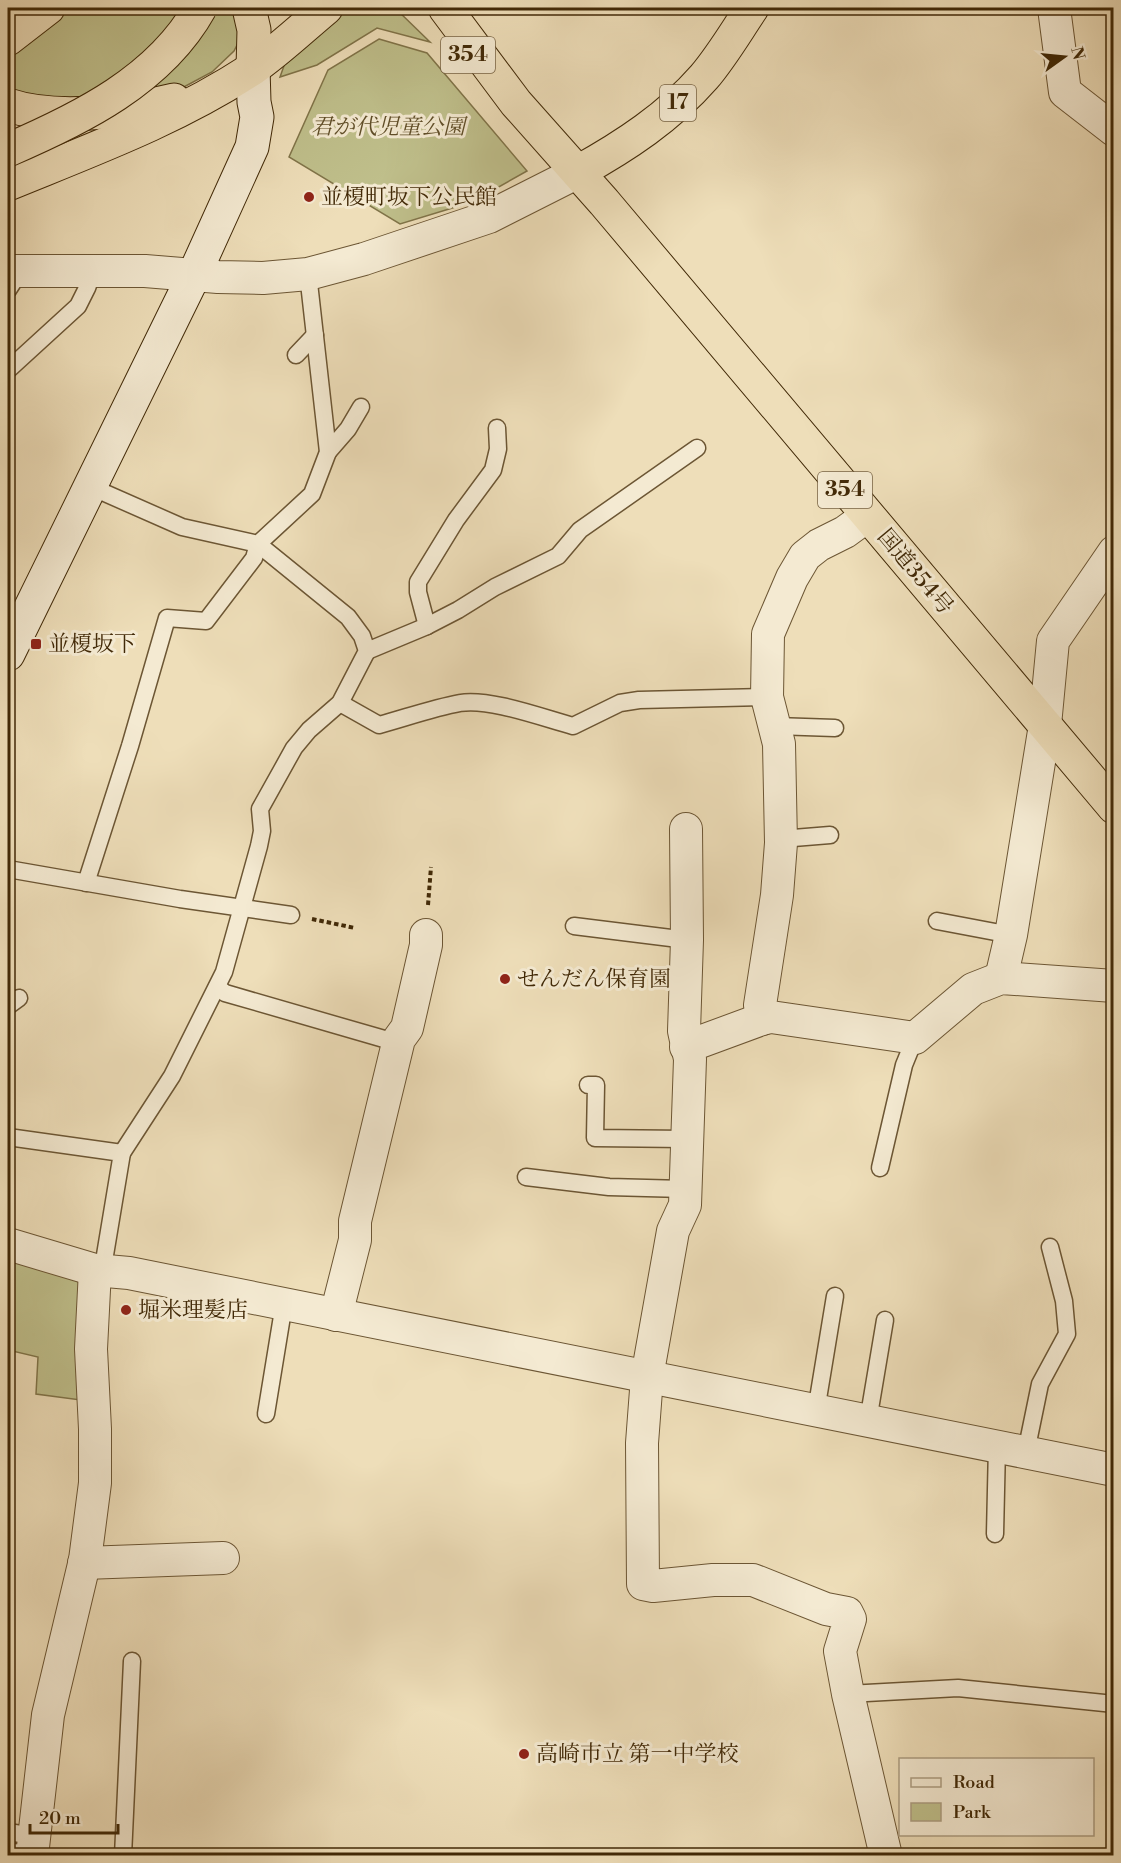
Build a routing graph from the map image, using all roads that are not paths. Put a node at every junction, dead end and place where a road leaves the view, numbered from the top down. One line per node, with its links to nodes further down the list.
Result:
1 (48, 8): 9 (highway)
2 (200, 8): 15 (highway, bridge)
3 (249, 8): 10 (highway)
4 (326, 8): 10 (highway)
5 (419, 8): 12 (highway, 354)
6 (445, 8): 12 (highway, 354)
7 (752, 8): 16 (highway, 17)
8 (1054, 8): 14 (street)
9 (8, 39)
10 (253, 68): 11 (highway); 20 (street)
11 (216, 90): 13 (highway); 17 (highway)
12 (516, 103): 16 (highway, 354)
13 (8, 105)
14 (1113, 130)
15 (8, 150)
16 (578, 172): 19 (street); 30 (highway, 国道354号 / 354)
17 (8, 184)
18 (93, 271): 20 (street); 21 (street); 24 (lane)
19 (308, 274): 20 (street); 22 (lane)
20 (194, 275): 29 (street)
21 (12, 277)
22 (315, 335): 23 (lane); 28 (lane)
23 (296, 355)
24 (8, 370)
25 (361, 406): 28 (lane)
26 (497, 428): 33 (lane)
27 (697, 448): 33 (lane)
28 (328, 452): 31 (lane)
29 (89, 486): 31 (lane); 35 (street)
30 (867, 516): 37 (street); 38 (highway, 国道354号 / 354)
31 (258, 544): 34 (lane); 45 (lane)
32 (1113, 552): 38 (street)
33 (427, 626): 34 (lane)
34 (367, 651): 36 (lane)
35 (8, 654)
36 (340, 703): 37 (lane); 46 (lane)
37 (771, 711): 39 (lane); 43 (street)
38 (1045, 725): 40 (highway, 国道354号 / 354); 51 (street)
39 (835, 728)
40 (1113, 807)
41 (686, 829): 52 (street)
42 (830, 836): 43 (lane)
43 (781, 840): 56 (street)
44 (8, 869): 45 (lane)
45 (86, 883): 46 (lane)
46 (243, 908): 47 (lane); 55 (lane)
47 (291, 915)
48 (937, 921): 51 (lane)
49 (573, 926): 52 (lane)
50 (426, 935): 58 (street)
51 (1011, 935): 53 (street)
52 (687, 940): 59 (street)
53 (1001, 978): 54 (street); 57 (street)
54 (1113, 986)
55 (217, 987): 58 (lane); 63 (lane)
56 (762, 1019): 57 (street); 59 (street)
57 (915, 1038): 64 (lane)
58 (398, 1043): 72 (street)
59 (686, 1047): 62 (street)
60 (588, 1085): 62 (lane)
61 (8, 1137): 63 (lane)
62 (686, 1139): 66 (street)
63 (122, 1153): 69 (lane)
64 (880, 1168)
65 (526, 1177): 66 (lane)
66 (684, 1189): 74 (street)
67 (8, 1244): 69 (street)
68 (1050, 1247): 78 (lane)
69 (95, 1270): 71 (street); 82 (street)
70 (835, 1296): 75 (lane)
71 (284, 1304): 72 (street); 76 (lane)
72 (336, 1315): 74 (street)
73 (885, 1320): 77 (lane)
74 (647, 1377): 75 (street); 84 (street)
75 (816, 1411): 77 (street)
76 (266, 1414)
77 (868, 1421): 78 (street)
78 (1011, 1449): 79 (street); 80 (lane)
79 (1113, 1470)
80 (994, 1534)
81 (223, 1558): 82 (street)
82 (84, 1563): 86 (street)
83 (132, 1661): 87 (lane)
84 (848, 1694): 85 (lane); 88 (street)
85 (1113, 1704)
86 (23, 1846)
87 (123, 1856)
88 (886, 1856)

